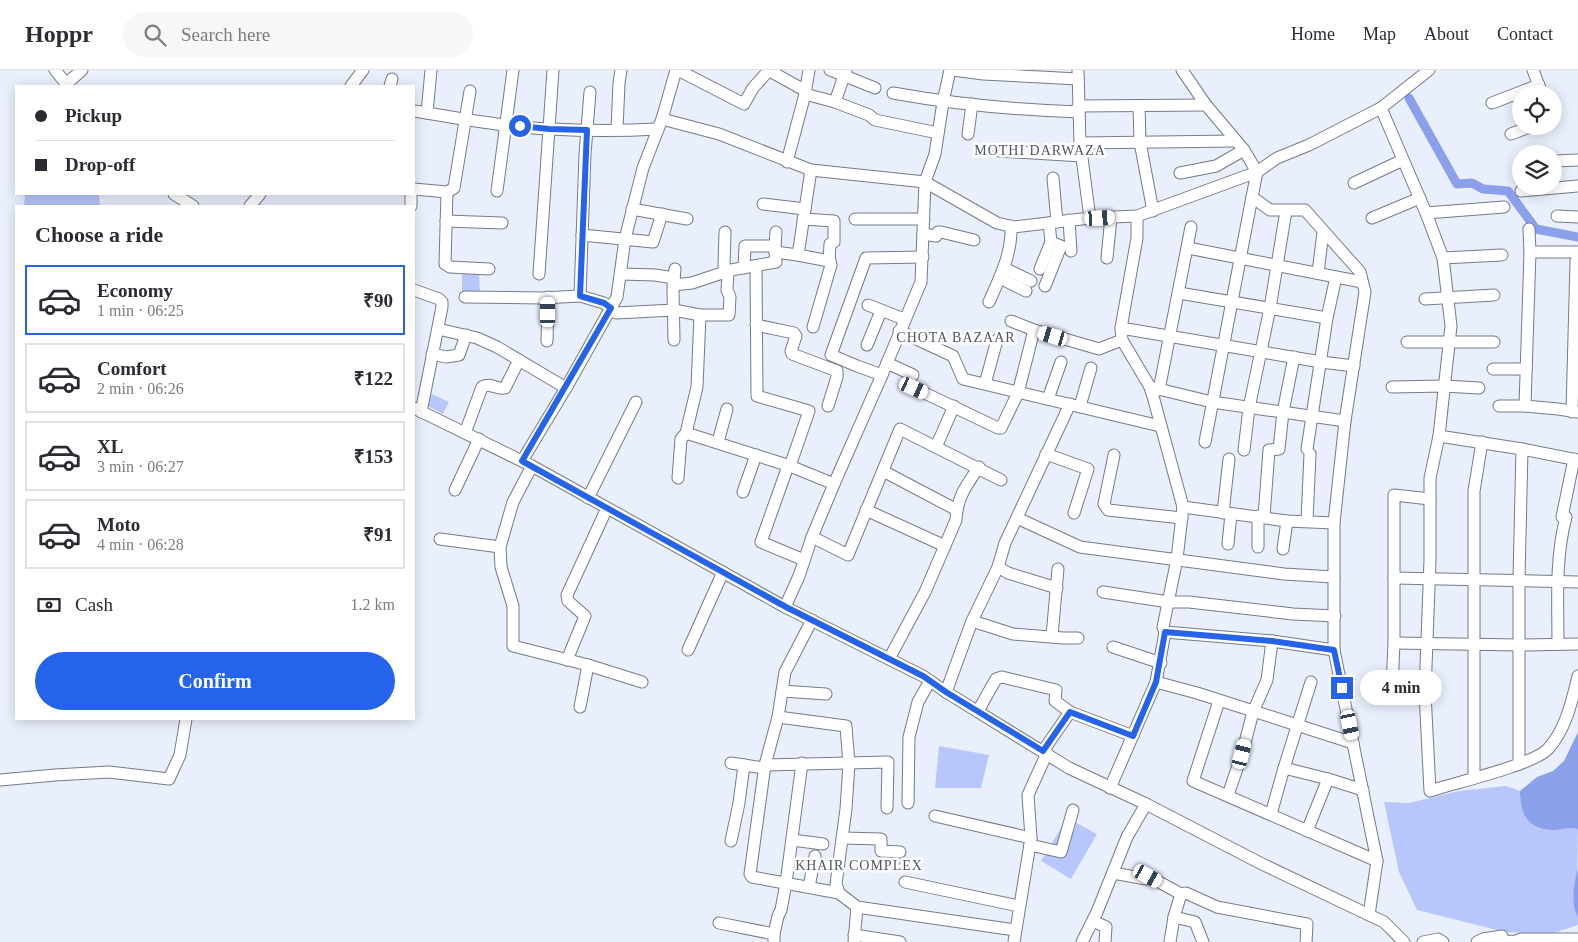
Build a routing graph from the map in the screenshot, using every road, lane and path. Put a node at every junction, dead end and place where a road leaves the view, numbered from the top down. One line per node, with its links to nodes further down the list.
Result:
1 (55, 70): 18 (street)
2 (82, 70): 18 (street)
3 (364, 70): 19 (street)
4 (431, 70): 36 (street)
5 (513, 70): 39 (street)
6 (553, 70): 40 (street)
7 (621, 70): 42 (street)
8 (677, 70): 9 (street); 38 (street)
9 (769, 70): 24 (street)
10 (809, 70): 24 (street)
11 (830, 70): 16 (street)
12 (951, 70): 17 (street); 28 (street)
13 (1182, 70): 31 (street)
14 (1429, 70): 33 (street)
15 (1533, 70): 20 (street)
16 (845, 73): 21 (street); 27 (street)
17 (1078, 75): 34 (street)
18 (67, 85)
19 (352, 85)
20 (1539, 85)
21 (875, 88)
22 (470, 91): 37 (street)
23 (590, 92): 41 (street)
24 (806, 92): 27 (street); 54 (street)
25 (893, 93): 28 (street)
26 (1512, 97): 29 (street)
27 (835, 102): 43 (street)
28 (943, 102): 30 (street); 43 (street)
29 (1492, 103)
30 (972, 104): 34 (street); 44 (street)
31 (1206, 105): 32 (street); 45 (street)
32 (1138, 106): 34 (street); 46 (street)
33 (1381, 108): 51 (street); 56 (street)
34 (1078, 109): 47 (street)
35 (415, 110): 36 (street)
36 (427, 113): 37 (street)
37 (465, 120): 39 (street); 65 (street)
38 (660, 124): 42 (street); 54 (street); 74 (street)
39 (506, 125): 40 (street); 64 (street)
40 (549, 129): 41 (street); 124 (street)
41 (587, 130): 42 (street); 99 (street)
42 (617, 130)
43 (938, 133): 59 (street)
44 (968, 134)
45 (1236, 141): 46 (street); 48 (street)
46 (1140, 142): 47 (street); 75 (street)
47 (1080, 143): 50 (street)
48 (1244, 150): 56 (street); 57 (street)
49 (999, 151): 50 (street)
50 (1082, 156): 84 (street)
51 (1403, 160): 60 (street); 69 (street)
52 (1578, 160): 53 (street)
53 (1562, 161)
54 (787, 162): 55 (street)
55 (811, 170): 59 (street); 79 (street)
56 (1256, 172): 68 (street); 75 (street)
57 (1180, 173)
58 (1053, 178): 90 (street)
59 (924, 182): 88 (street); 92 (street)
60 (1354, 183)
61 (1578, 186): 62 (street)
62 (1562, 187)
63 (415, 189): 65 (street)
64 (497, 191)
65 (447, 192): 89 (street)
66 (176, 195): 71 (street)
67 (259, 195): 72 (street)
68 (1252, 197): 76 (street); 113 (street)
69 (1420, 198): 77 (street); 85 (street)
70 (762, 204): 79 (street)
71 (191, 205)
72 (251, 205)
73 (1504, 207): 77 (street)
74 (632, 209): 78 (street); 100 (street)
75 (1153, 211): 80 (street)
76 (1286, 211): 97 (street); 117 (street)
77 (1426, 213): 114 (street)
78 (662, 214): 86 (street); 100 (street)
79 (804, 214): 109 (street); 115 (street)
80 (1137, 216): 82 (street); 155 (street)
81 (1557, 216): 83 (street)
82 (1110, 217): 84 (street); 112 (street)
83 (1578, 217)
84 (1090, 218): 90 (street)
85 (1372, 218)
86 (687, 219)
87 (855, 219): 88 (street)
88 (924, 219): 98 (street)
89 (446, 221): 91 (street); 119 (street)
90 (1059, 222): 92 (street); 102 (street); 106 (street)
91 (502, 223)
92 (1011, 226): 122 (street)
93 (1191, 227): 104 (street)
94 (1529, 229): 107 (street)
95 (725, 232): 121 (street)
96 (776, 232): 105 (street)
97 (1324, 232): 123 (street); 128 (street)
98 (923, 234): 101 (street); 111 (street)
99 (582, 235): 100 (street); 134 (street)
100 (625, 239): 125 (street)
101 (974, 240)
102 (1051, 242): 120 (street); 130 (street)
103 (759, 246): 105 (street); 116 (street); 118 (street)
104 (1188, 248): 113 (street); 132 (street)
105 (775, 249): 109 (street); 116 (street)
106 (1071, 251)
107 (1530, 252): 108 (street); 178 (street)
108 (1578, 254): 201 (street)
109 (798, 255): 115 (street)
110 (1502, 255): 114 (street)
111 (923, 257): 148 (street); 165 (street)
112 (1107, 258)
113 (1240, 258): 117 (street); 140 (street)
114 (1443, 258): 136 (street)
115 (830, 260): 151 (street)
116 (759, 265): 118 (street); 150 (street)
117 (1278, 265): 123 (street); 143 (street)
118 (744, 268): 121 (street)
119 (489, 269)
120 (1040, 269)
121 (728, 272): 126 (street); 146 (street)
122 (1002, 273): 129 (street); 139 (street)
123 (1318, 273): 127 (street)
124 (539, 274)
125 (621, 274): 126 (street); 142 (street)
126 (674, 277): 144 (street)
127 (1336, 277): 128 (street); 147 (street)
128 (1362, 282): 175 (street)
129 (1028, 286)
130 (1045, 286)
131 (415, 290): 152 (street)
132 (1179, 293): 140 (street); 157 (street)
133 (1494, 295): 136 (street)
134 (580, 296): 137 (street); 142 (street)
135 (465, 297): 137 (street)
136 (1448, 297): 138 (street); 164 (street)
137 (548, 298): 158 (street)
138 (1424, 299)
139 (989, 302)
140 (1231, 302): 143 (street); 166 (street)
141 (868, 305): 145 (street)
142 (611, 308): 144 (street); 184 (street)
143 (1270, 308): 147 (street); 168 (street)
144 (674, 310): 146 (street); 159 (street)
145 (881, 310): 148 (street); 167 (street)
146 (700, 315): 206 (street)
147 (1327, 318): 173 (street)
148 (904, 320): 154 (street)
149 (1011, 321): 153 (street)
150 (756, 325): 193 (street); 221 (street)
151 (813, 327)
152 (438, 328): 156 (street); 169 (street)
153 (1034, 330): 155 (street); 188 (street)
154 (899, 331): 174 (street); 181 (street)
155 (1121, 334): 157 (street); 187 (street)
156 (466, 335): 169 (street); 171 (street)
157 (1170, 336): 166 (street); 187 (street)
158 (547, 340)
159 (674, 340)
160 (823, 340): 165 (street)
161 (997, 340): 181 (street)
162 (1407, 342): 164 (street)
163 (1494, 342): 164 (street)
164 (1448, 343): 182 (street)
165 (835, 344): 179 (street)
166 (1223, 344): 168 (street); 191 (street)
167 (867, 345)
168 (1261, 351): 170 (street); 198 (street)
169 (432, 354): 199 (street)
170 (1294, 357): 173 (street); 200 (street)
171 (519, 360): 184 (street); 205 (street)
172 (1061, 362): 189 (street)
173 (1321, 362): 175 (street); 202 (street)
174 (887, 363): 179 (street); 180 (street)
175 (1354, 366): 203 (street)
176 (1091, 368): 192 (street)
177 (1493, 369): 178 (street)
178 (1526, 370): 196 (street)
179 (882, 374): 226 (street)
180 (912, 375)
181 (985, 384): 188 (street)
182 (1444, 386): 183 (street); 186 (street); 207 (street)
183 (1392, 387)
184 (566, 388): 220 (street)
185 (914, 388): 194 (street)
186 (1480, 388)
187 (1154, 389): 191 (street); 204 (street)
188 (1018, 392): 189 (street); 194 (street)
189 (1048, 399): 192 (street)
190 (636, 402): 229 (street)
191 (1212, 402): 198 (street); 210 (street)
192 (1075, 405): 204 (street); 216 (street)
193 (828, 406)
194 (954, 406): 212 (street)
195 (1499, 406): 196 (street)
196 (1525, 406): 201 (street)
197 (727, 408): 209 (street)
198 (1249, 408): 200 (street); 214 (street)
199 (417, 410): 205 (street)
200 (1283, 412): 202 (street); 237 (street)
201 (1575, 412)
202 (1312, 418): 203 (street); 240 (street)
203 (1345, 421): 241 (street)
204 (1160, 426): 235 (street)
205 (464, 433): 208 (street)
206 (686, 433): 209 (street); 224 (street)
207 (1439, 436): 211 (street); 230 (street)
208 (479, 440): 220 (street); 227 (street)
209 (718, 442): 215 (street)
210 (1204, 442)
211 (1482, 442): 213 (street); 257 (street)
212 (936, 447): 222 (street); 223 (street)
213 (1522, 449): 219 (street); 258 (street)
214 (1244, 450)
215 (756, 454): 221 (street); 228 (street)
216 (1046, 454): 234 (street); 238 (street)
217 (1114, 455): 235 (street)
218 (1229, 459): 236 (street)
219 (1576, 460): 259 (street)
220 (527, 463): 229 (street); 246 (street)
221 (789, 466): 226 (street); 250 (street)
222 (979, 468): 225 (street); 233 (street)
223 (883, 471): 232 (street); 233 (street)
224 (678, 478)
225 (1001, 480)
226 (834, 484): 242 (street)
227 (455, 490)
228 (743, 492)
229 (588, 498): 231 (street)
230 (1430, 499): 255 (street); 256 (street)
231 (607, 508): 253 (street); 282 (street)
232 (866, 510): 242 (street); 245 (street)
233 (957, 510): 245 (street)
234 (1074, 513)
235 (1183, 513): 236 (street); 249 (street)
236 (1227, 513): 237 (street); 244 (street)
237 (1261, 516): 239 (street); 247 (street)
238 (1017, 518): 249 (street); 251 (street)
239 (1287, 521): 240 (street); 248 (street)
240 (1307, 521): 241 (street)
241 (1334, 523): 254 (street)
242 (812, 537): 250 (street)
243 (440, 539): 246 (street)
244 (1228, 544)
245 (945, 546): 281 (street)
246 (500, 547): 282 (street)
247 (1258, 547)
248 (1283, 549)
249 (1177, 559): 254 (street); 263 (street)
250 (804, 560): 264 (street)
251 (998, 567): 261 (street); 267 (street)
252 (1058, 569): 261 (street)
253 (723, 572): 264 (street); 279 (street)
254 (1334, 577): 265 (street)
255 (1394, 578): 256 (street); 272 (street)
256 (1429, 579): 257 (street); 273 (street)
257 (1474, 579): 258 (street); 274 (street)
258 (1519, 579): 259 (street); 277 (street)
259 (1558, 582): 260 (street); 275 (street)
260 (1578, 582)
261 (1057, 588): 269 (street)
262 (1104, 592): 263 (street)
263 (1168, 602): 265 (street); 268 (street)
264 (786, 607): 266 (street)
265 (1335, 616): 280 (street)
266 (812, 620): 281 (street); 290 (street)
267 (972, 621): 269 (street); 291 (street)
268 (1165, 632): 271 (street); 283 (street)
269 (1052, 636): 270 (street)
270 (1078, 638)
271 (1272, 641): 280 (street); 298 (street)
272 (1394, 643): 273 (street); 292 (street)
273 (1427, 644): 274 (street); 292 (street)
274 (1474, 644): 277 (street); 312 (street)
275 (1558, 644): 276 (street); 277 (street)
276 (1578, 644)
277 (1518, 645): 308 (street)
278 (1113, 647): 283 (street)
279 (688, 650)
280 (1334, 650): 303 (street)
281 (890, 659): 286 (street)
282 (567, 660): 284 (street)
283 (1161, 663): 288 (street)
284 (588, 665): 287 (street); 295 (street)
285 (1578, 676): 308 (street)
286 (930, 681): 291 (street); 318 (street)
287 (642, 682)
288 (1156, 682): 294 (street); 302 (street)
289 (1311, 682): 301 (street)
290 (782, 691): 293 (street); 299 (street)
291 (946, 692): 296 (street)
292 (1425, 693): 312 (street)
293 (826, 694)
294 (1219, 701): 298 (street); 317 (street)
295 (580, 707)
296 (978, 711): 297 (street); 304 (street)
297 (1070, 712): 302 (street); 304 (street)
298 (1253, 712): 301 (street); 317 (street)
299 (778, 717): 307 (street); 310 (street)
300 (186, 720): 314 (street)
301 (1297, 726): 303 (street); 311 (street)
302 (1133, 736): 315 (street)
303 (1354, 743): 316 (street)
304 (1045, 752): 315 (street); 330 (street)
305 (731, 763): 309 (street)
306 (802, 763): 307 (street); 310 (street); 328 (street)
307 (849, 764): 320 (street); 327 (street)
308 (1519, 764): 312 (street)
309 (744, 765): 310 (street); 324 (street)
310 (765, 766): 325 (street)
311 (1284, 768): 313 (street); 322 (street)
312 (1474, 778)
313 (1328, 779): 316 (street); 326 (street)
314 (0, 780)
315 (1110, 788): 319 (street)
316 (1363, 790): 334 (street)
317 (1228, 795): 322 (street)
318 (908, 803)
319 (1146, 804): 335 (street); 343 (street)
320 (887, 808)
321 (1073, 810): 330 (street)
322 (1271, 814): 326 (street)
323 (935, 816): 330 (street)
324 (736, 819): 325 (street); 329 (street)
325 (756, 823): 337 (street)
326 (1307, 830): 334 (street)
327 (842, 838): 332 (street); 339 (street)
328 (792, 840): 331 (street); 337 (street)
329 (731, 841)
330 (1030, 842): 342 (street)
331 (823, 844)
332 (900, 852)
333 (814, 856): 338 (street)
334 (1377, 860): 343 (street)
335 (1113, 873): 340 (street); 345 (street)
336 (905, 882): 342 (street)
337 (786, 883): 338 (street); 348 (street)
338 (808, 887): 339 (street)
339 (839, 892): 341 (street)
340 (1181, 894): 344 (street); 358 (street)
341 (857, 906): 347 (street); 349 (street)
342 (1019, 906): 347 (street)
343 (1369, 915): 359 (street)
344 (1174, 917): 356 (street); 357 (street)
345 (1093, 921): 354 (street); 355 (street)
346 (719, 924): 348 (street)
347 (1015, 930): 353 (street)
348 (774, 938)
349 (854, 939): 352 (street)
350 (1578, 939): 351 (street)
351 (1520, 940): 362 (street); 363 (street)
352 (900, 942)
353 (1014, 942)
354 (1082, 942)
355 (1105, 942)
356 (1170, 942)
357 (1203, 942)
358 (1306, 942)
359 (1403, 942)
360 (1423, 942): 361 (street)
361 (1442, 942)
362 (1477, 942)
363 (1494, 942)

